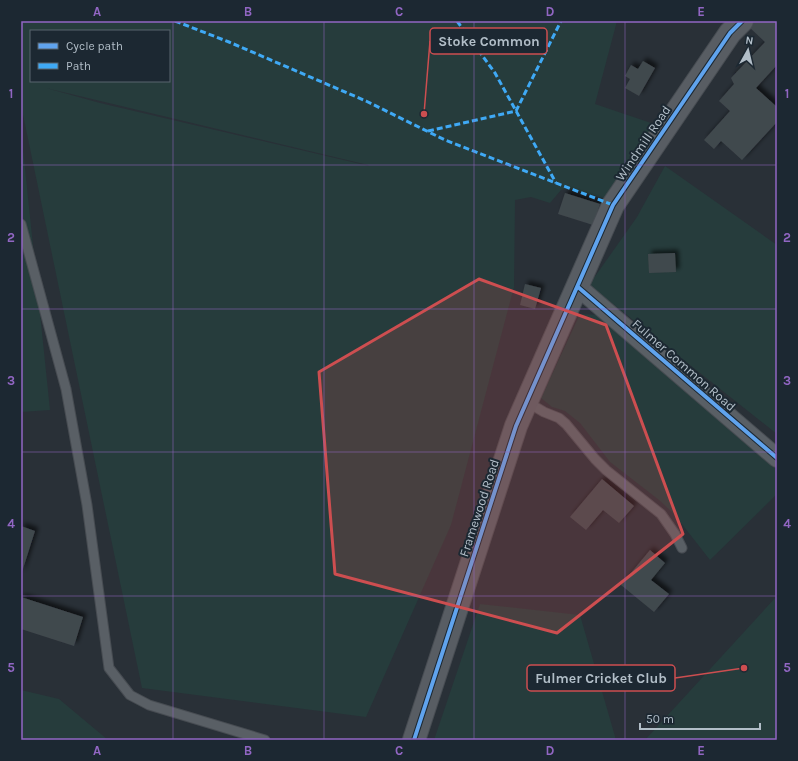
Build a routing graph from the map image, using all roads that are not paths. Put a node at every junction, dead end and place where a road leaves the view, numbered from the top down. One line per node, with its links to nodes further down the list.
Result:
1 (742, 21): 3 (street, Windmill Road)
2 (21, 224): 7 (lane)
3 (578, 287): 4 (street, Framewood Road); 5 (street, Fulmer Common Road)
4 (527, 402): 6 (lane); 8 (street, Framewood Road)
5 (777, 458)
6 (682, 548)
7 (265, 740)
8 (414, 740)

